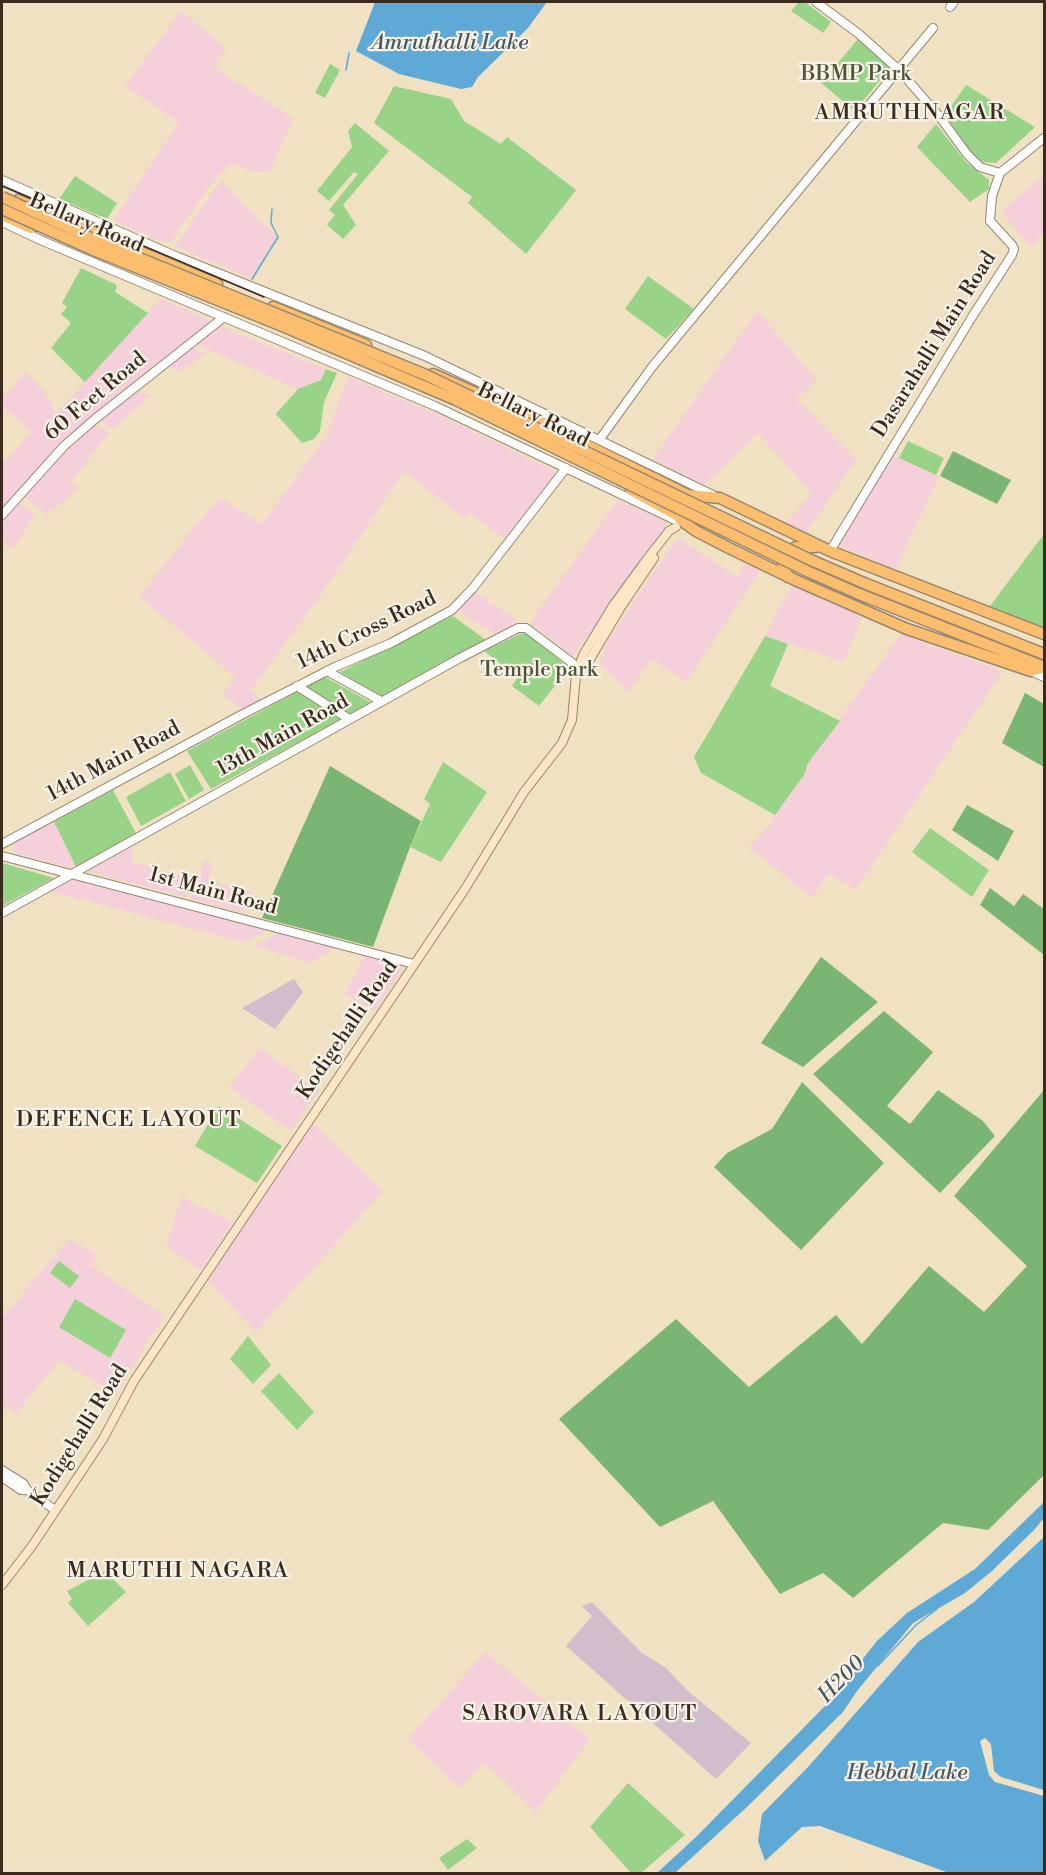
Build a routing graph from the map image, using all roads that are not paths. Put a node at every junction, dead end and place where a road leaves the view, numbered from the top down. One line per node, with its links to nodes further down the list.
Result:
1 (816, 2): 3 (street)
2 (933, 28): 3 (street)
3 (899, 70): 5 (street); 13 (street)
4 (1044, 138): 5 (street)
5 (1000, 173): 18 (street, Dasarahalli Main Road)
6 (2, 180): 13 (street)
7 (2, 193): 15 (highway, Bellary Road)
8 (2, 197): 21 (highway, Bellary Road, bridge)
9 (2, 209): 22 (highway, Bellary Road, bridge)
10 (2, 215): 17 (highway, Bellary Road)
11 (2, 222): 12 (street)
12 (224, 317): 14 (street); 16 (street, 60 Feet Road)
13 (600, 439): 15 (street)
14 (566, 468): 17 (street); 24 (street, 14th Cross Road)
15 (695, 492): 17 (main road); 18 (highway, Bellary Road)
16 (2, 515)
17 (678, 523): 19 (highway, Bellary Road); 23 (main road, Kodigehalli Road)
18 (826, 549): 19 (highway); 20 (highway, Bellary Road)
19 (788, 577): 25 (highway, Bellary Road)
20 (1044, 634)
21 (1044, 654)
22 (1044, 667): 25 (highway)
23 (579, 668): 28 (street, 13th Main Road); 35 (main road, Kodigehalli Road)
24 (327, 671): 27 (street, 14th Cross Road); 28 (street)
25 (1031, 671): 26 (street)
26 (1044, 677)
27 (297, 686): 29 (street, 14th Cross Road); 30 (street)
28 (381, 701): 30 (street, 13th Main Road)
29 (243, 714): 31 (street, 14th Main Road)
30 (349, 719): 33 (street, 13th Main Road)
31 (2, 844)
32 (2, 856): 33 (street, 1st Main Road)
33 (74, 874): 34 (street, 13th Main Road); 35 (street, 1st Main Road)
34 (2, 913)
35 (414, 964): 39 (main road, Kodigehalli Road)
36 (2, 1470): 38 (street)
37 (2, 1477): 38 (street)
38 (27, 1490): 39 (street)
39 (56, 1510): 40 (main road, Kodigehalli Road)
40 (2, 1585)

